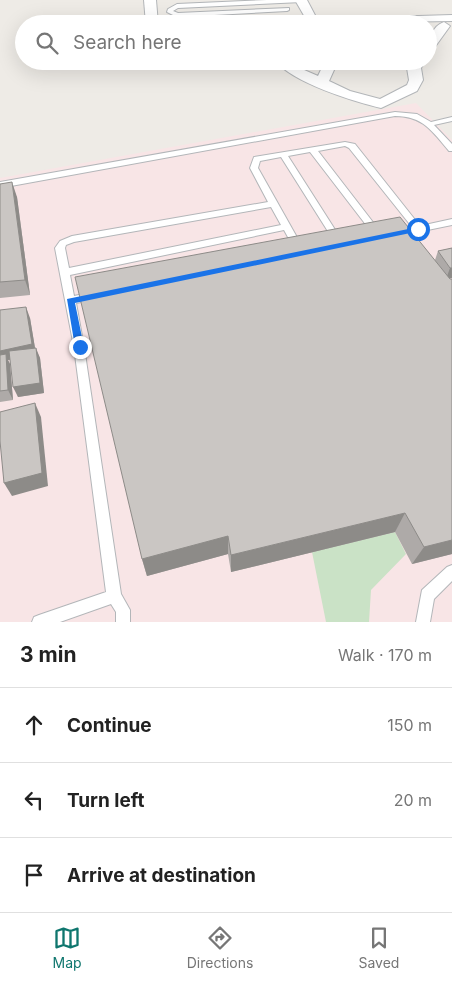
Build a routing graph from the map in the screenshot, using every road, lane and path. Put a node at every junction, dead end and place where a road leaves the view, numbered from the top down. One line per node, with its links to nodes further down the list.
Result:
1 (150, 0): 4 (street)
2 (302, 0): 3 (lane); 5 (street)
3 (287, 9)
4 (151, 15)
5 (310, 15)
6 (437, 23): 7 (street)
7 (450, 23): 8 (street); 9 (street)
8 (437, 25)
9 (437, 38)
10 (292, 70): 13 (street)
11 (328, 70): 13 (street)
12 (414, 70): 13 (street)
13 (322, 83)
14 (452, 119): 15 (lane)
15 (430, 124): 17 (lane); 19 (lane)
16 (312, 149): 18 (lane); 23 (lane); 25 (lane)
17 (452, 150)
18 (282, 154): 20 (lane); 26 (lane)
19 (0, 185)
20 (273, 204): 22 (lane); 28 (lane)
21 (452, 222): 23 (lane)
22 (286, 227): 27 (lane); 28 (lane)
23 (418, 229): 24 (lane)
24 (399, 234)
25 (371, 240)
26 (334, 248)
27 (301, 254)
28 (66, 272): 30 (lane)
29 (99, 295): 30 (lane)
30 (70, 301): 32 (lane)
31 (452, 572): 35 (lane)
32 (114, 596): 33 (lane); 34 (lane)
33 (39, 622)
34 (123, 622)
35 (423, 622)

